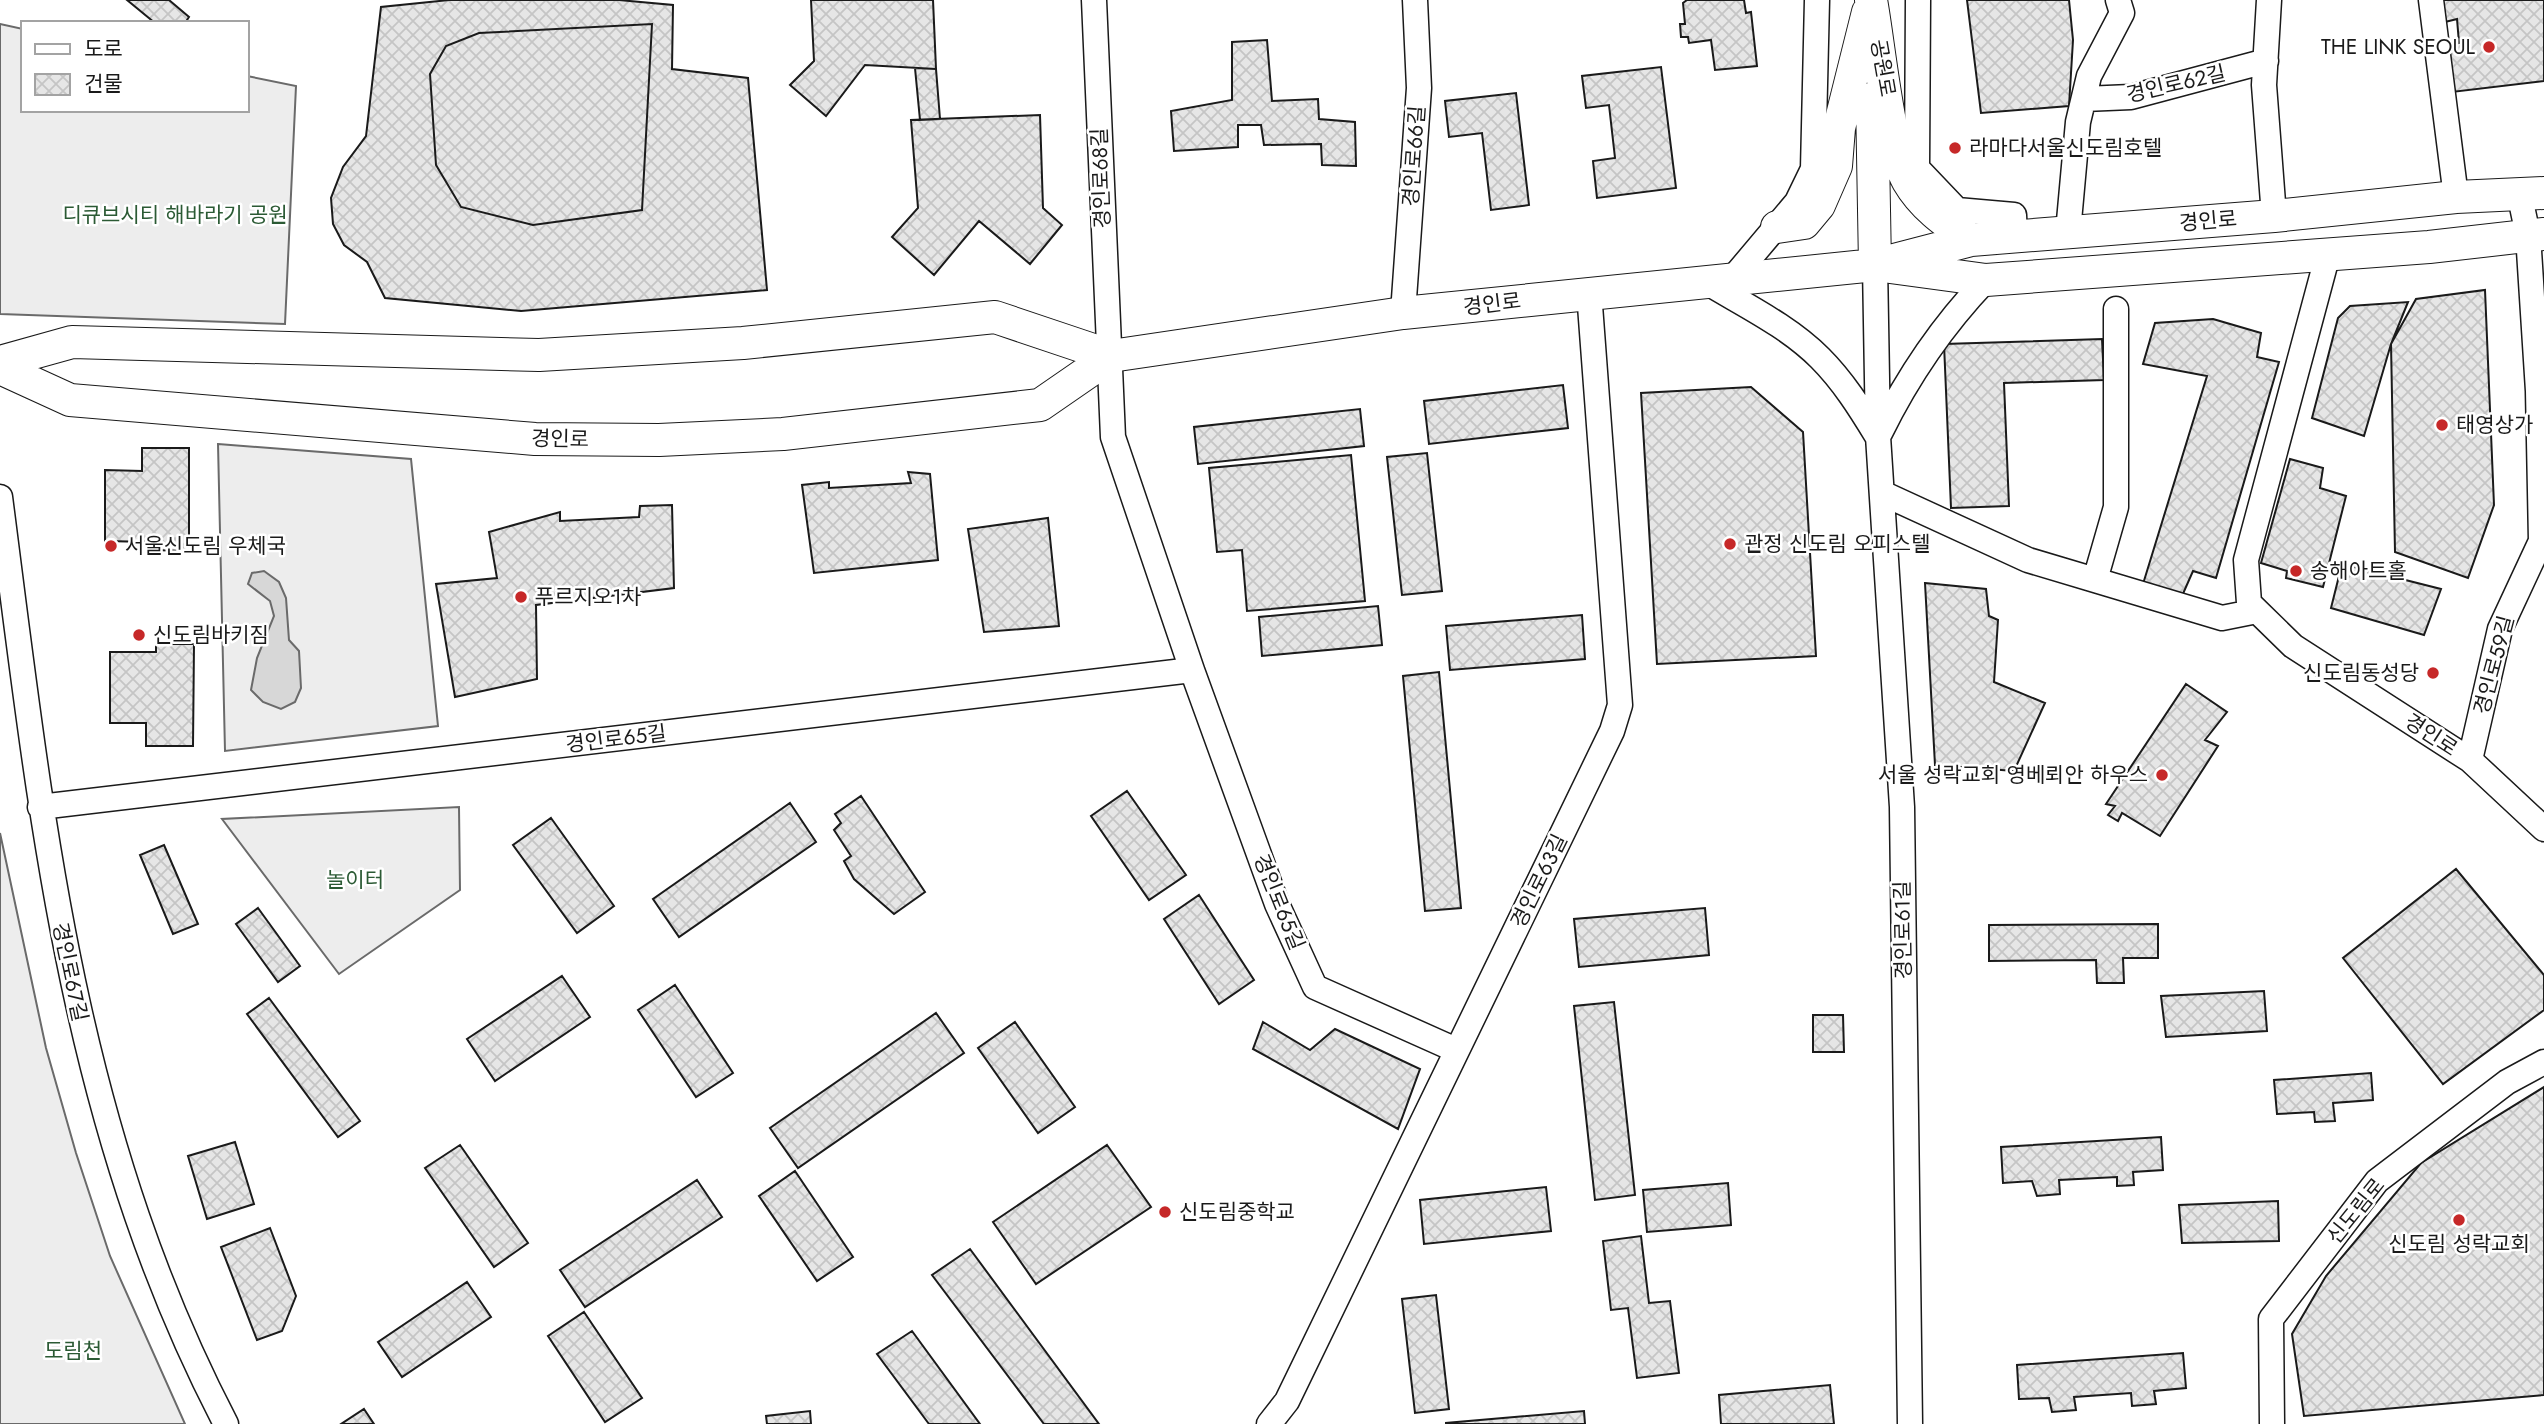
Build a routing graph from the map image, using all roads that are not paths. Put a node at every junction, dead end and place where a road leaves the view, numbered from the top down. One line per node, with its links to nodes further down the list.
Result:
1 (1094, 0): 26 (street, 경인로68길)
2 (1415, 0): 25 (street, 경인로66길)
3 (1817, 0): 14 (street)
4 (1871, 0): 14 (main road); 18 (main road, 공원로); 20 (main road)
5 (1919, 0): 17 (street)
6 (2118, 0): 10 (street)
7 (2269, 0): 9 (street)
8 (2431, 0): 12 (street)
9 (2266, 61): 10 (street, 경인로62길); 13 (street)
10 (2084, 99): 15 (street)
11 (2532, 195): 12 (main road, 경인로); 16 (street, 경인로59길)
12 (2456, 197): 13 (main road, 경인로)
13 (2274, 216): 15 (main road, 경인로)
14 (1777, 227): 21 (street)
15 (2068, 232): 17 (main road, 경인로)
16 (2536, 234): 19 (main road, 경인로); 35 (street, 경인로59길)
17 (2015, 236): 18 (main road, 경인로)
18 (1970, 240): 20 (main road, 경인로)
19 (2328, 254): 22 (main road, 경인로); 33 (street, 경인로)
20 (1875, 265): 21 (main road, 경인로); 22 (main road, 경인로); 29 (street, 경인로61길)
21 (1718, 279): 23 (main road, 경인로); 29 (street)
22 (1986, 280): 29 (street)
23 (1589, 292): 25 (main road, 경인로); 38 (street, 경인로63길)
24 (2116, 309): 32 (street)
25 (1403, 313): 26 (main road, 경인로)
26 (1111, 356): 27 (main road, 경인로); 28 (main road, 경인로); 34 (street, 경인로65길)
27 (0, 362)
28 (0, 368)
29 (1878, 436): 30 (street, 경인로61길)
30 (1882, 493): 32 (street); 42 (street, 경인로61길)
31 (0, 498): 36 (street, 경인로67길)
32 (2095, 580): 33 (street)
33 (2257, 611): 35 (street, 경인로)
34 (1192, 670): 36 (street, 경인로65길); 38 (street, 경인로65길)
35 (2470, 760): 37 (street)
36 (40, 807): 40 (street, 경인로67길)
37 (2544, 829)
38 (1456, 1050): 41 (street, 경인로63길)
39 (2544, 1062): 43 (street, 신도림로)
40 (226, 1424)
41 (1269, 1424)
42 (1910, 1424)
43 (2272, 1424)

